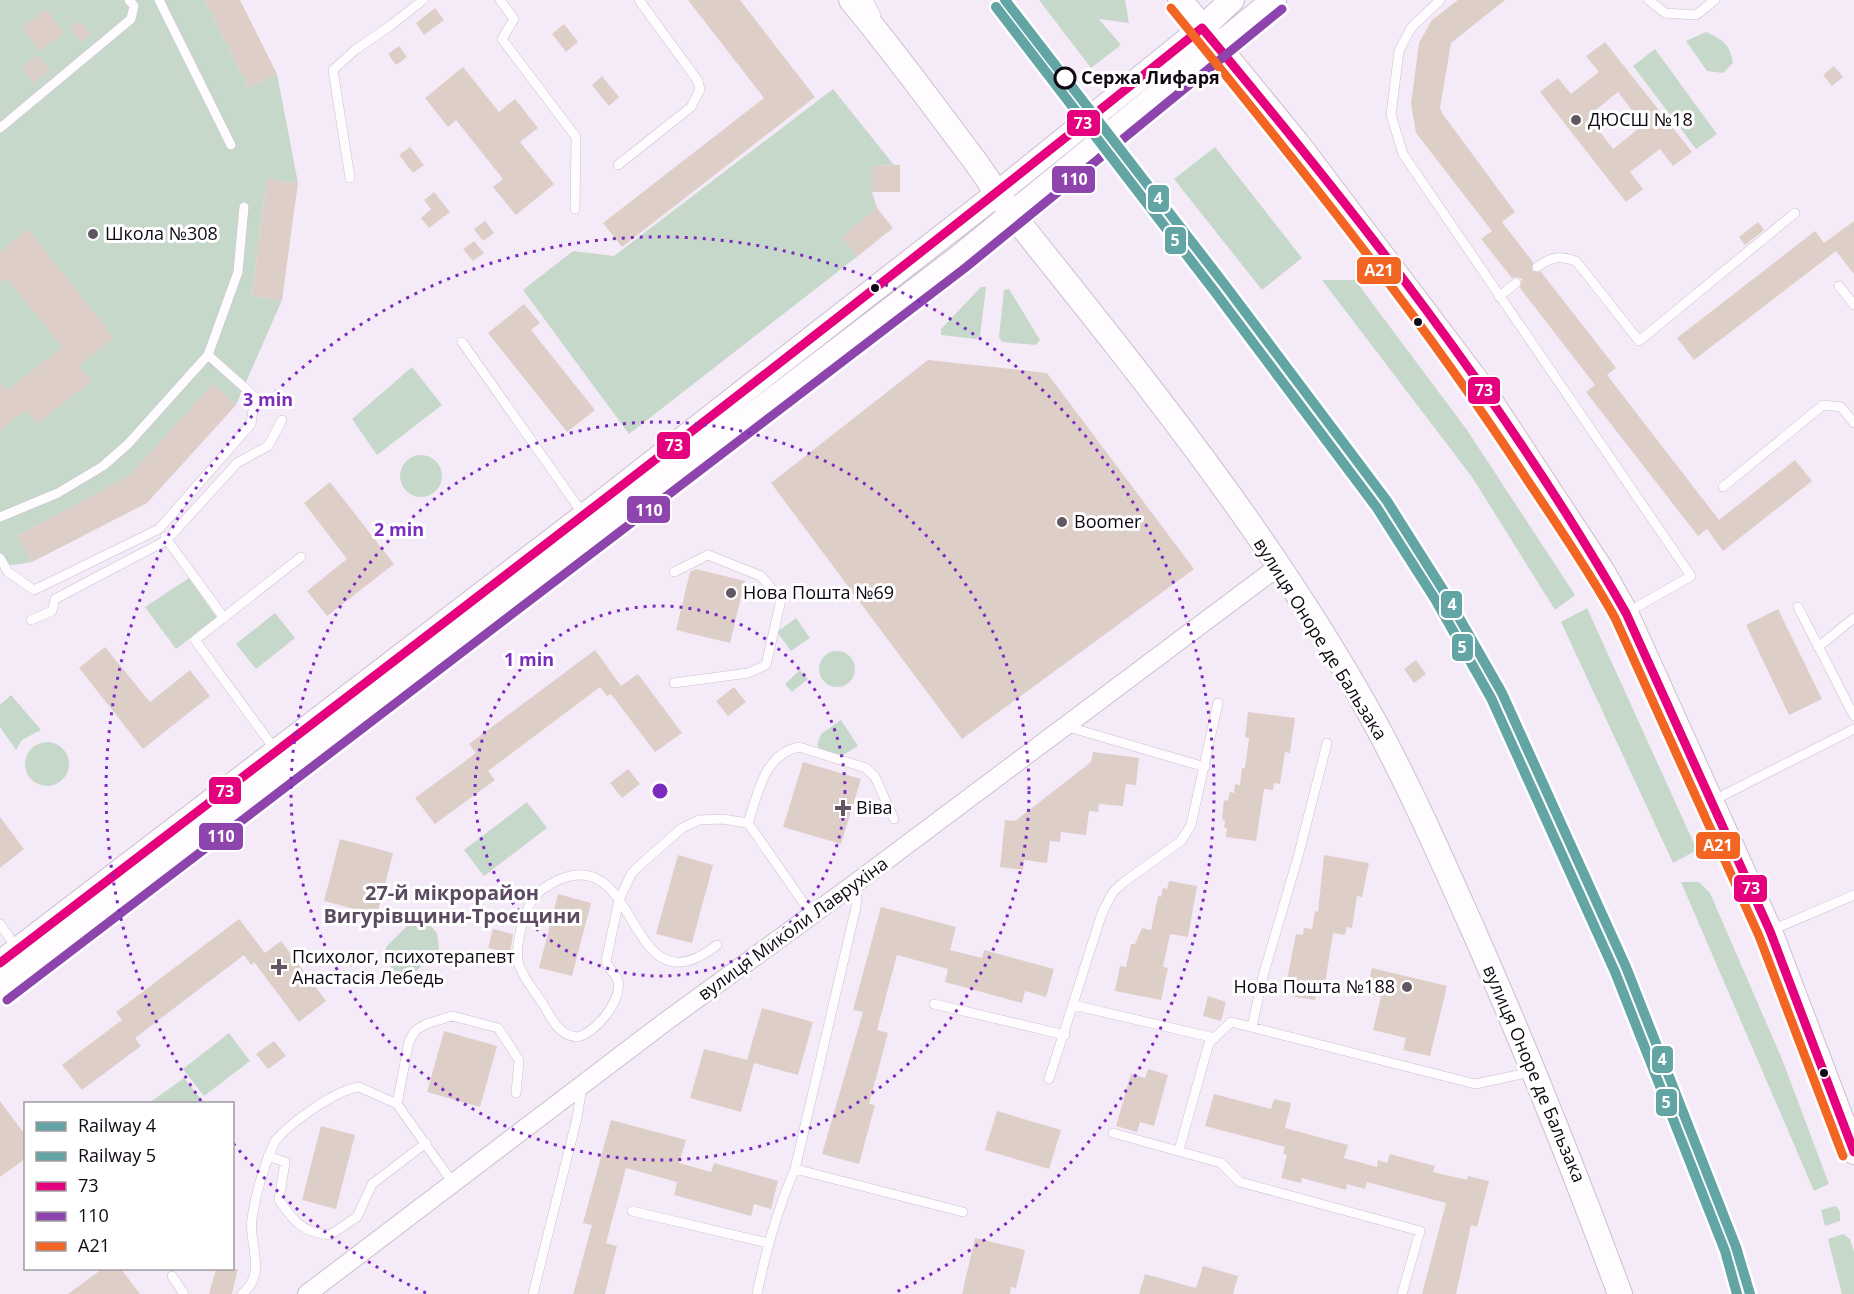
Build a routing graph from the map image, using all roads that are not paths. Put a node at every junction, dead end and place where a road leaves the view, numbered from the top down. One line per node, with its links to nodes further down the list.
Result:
1 (129, 0): 17 (lane)
2 (159, 0): 18 (lane)
3 (423, 0): 20 (lane)
4 (500, 0): 23 (lane)
5 (639, 0): 19 (lane)
6 (850, 0): 16 (street, вулиця Оноре де Бальзака)
7 (868, 0): 16 (lane)
8 (1180, 0): 14 (street)
9 (1232, 0): 14 (street)
10 (1274, 0): 15 (street)
11 (1440, 0): 29 (lane)
12 (1649, 0): 13 (lane)
13 (1715, 0)
14 (1202, 28): 15 (street); 21 (street)
15 (1218, 47): 25 (street); 45 (street)
16 (906, 71): 21 (street, вулиця Оноре де Бальзака)
17 (0, 128)
18 (231, 145)
19 (618, 165)
20 (350, 178)
21 (998, 194): 25 (street, вулиця Оноре де Бальзака); 36 (street)
22 (244, 207): 32 (lane)
23 (575, 209)
24 (1795, 213): 26 (lane)
25 (1013, 216): 42 (street, вулиця Оноре де Бальзака); 69 (street)
26 (1537, 267)
27 (1516, 283): 29 (lane)
28 (1839, 286): 30 (lane)
29 (1499, 297): 45 (lane)
30 (1854, 305)
31 (462, 342): 36 (lane)
32 (208, 355): 37 (lane); 38 (lane)
33 (282, 420): 39 (lane)
34 (1854, 423): 35 (lane)
35 (1723, 487)
36 (584, 516): 56 (street)
37 (0, 518)
38 (159, 529): 39 (lane); 41 (lane)
39 (167, 540): 46 (lane); 48 (lane)
40 (301, 557): 46 (lane)
41 (0, 558)
42 (1279, 566): 53 (street, вулиця Миколи Лаврухіна); 75 (street, вулиця Оноре де Бальзака)
43 (674, 572): 50 (lane)
44 (1798, 607): 49 (lane)
45 (1626, 613): 58 (street)
46 (224, 618): 56 (lane)
47 (1854, 618): 49 (lane)
48 (31, 620)
49 (1818, 647): 52 (lane)
50 (674, 683)
51 (1218, 703): 57 (lane)
52 (1854, 716)
53 (1065, 726): 57 (lane); 61 (street, вулиця Миколи Лаврухіна)
54 (1854, 729): 58 (lane)
55 (1327, 743): 72 (lane)
56 (276, 750): 68 (street)
57 (1205, 767): 71 (lane)
58 (1712, 801): 66 (street)
59 (894, 819): 60 (lane)
60 (748, 823): 63 (lane); 64 (lane)
61 (857, 882): 64 (street, вулиця Миколи Лаврухіна); 85 (lane)
62 (1854, 895): 66 (lane)
63 (619, 900): 63 (lane); 67 (lane)
64 (812, 915): 77 (street, вулиця Миколи Лаврухіна)
65 (0, 924): 68 (lane)
66 (1770, 931): 83 (street)
67 (717, 945)
68 (9, 956)
69 (0, 990)
70 (934, 1004): 73 (lane)
71 (1073, 1005): 73 (lane); 74 (lane)
72 (1252, 1027): 74 (lane); 75 (lane)
73 (1065, 1035): 76 (lane)
74 (1215, 1038): 82 (lane)
75 (1534, 1072): 97 (street, вулиця Оноре де Бальзака)
76 (1049, 1079)
77 (582, 1085): 86 (street, вулиця Миколи Лаврухіна); 94 (lane)
78 (516, 1093): 79 (lane)
79 (397, 1104): 81 (lane); 84 (lane)
80 (1113, 1133): 82 (lane)
81 (426, 1143): 84 (lane); 86 (lane)
82 (1179, 1150): 96 (lane)
83 (1854, 1152)
84 (268, 1156): 92 (lane)
85 (795, 1169): 88 (lane); 89 (lane)
86 (453, 1183): 93 (street, вулиця Миколи Лаврухіна)
87 (632, 1211): 89 (lane)
88 (963, 1212)
89 (768, 1243): 95 (lane)
90 (172, 1276): 91 (lane)
91 (184, 1294)
92 (243, 1294)
93 (307, 1294)
94 (534, 1294)
95 (757, 1294)
96 (1402, 1294)
97 (1620, 1294)

